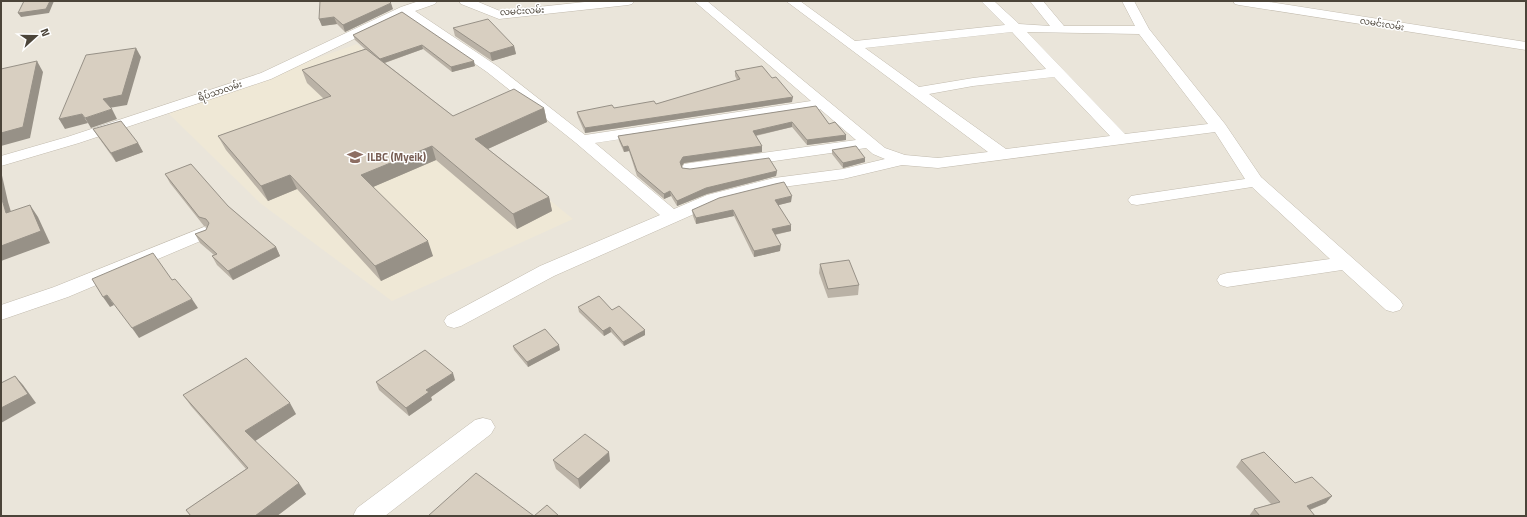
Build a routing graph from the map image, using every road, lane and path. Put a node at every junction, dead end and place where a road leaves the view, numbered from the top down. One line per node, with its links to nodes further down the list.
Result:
1 (431, 1): 10 (street, ရိပ်သာလမ်း)
2 (465, 1): 3 (street, လမင်းလမ်း)
3 (628, 1)
4 (700, 1): 18 (street)
5 (792, 1): 14 (street)
6 (987, 1): 11 (street)
7 (1036, 1): 12 (street)
8 (1128, 1): 13 (street)
9 (1239, 1): 15 (street, လမင်းလမ်း)
10 (405, 10): 20 (street); 25 (street, ရိပ်သာလမ်း)
11 (1015, 28): 12 (street); 14 (street); 16 (street)
12 (1060, 30): 13 (street)
13 (1143, 30): 19 (street)
14 (853, 45): 17 (street)
15 (1526, 46)
16 (1057, 72): 17 (street); 21 (street)
17 (917, 92): 23 (street)
18 (822, 104): 20 (street); 22 (street)
19 (1219, 128): 21 (street); 27 (street)
20 (582, 140): 29 (street)
21 (1122, 140): 23 (street)
22 (869, 143): 24 (street); 26 (street)
23 (1003, 155): 24 (street)
24 (902, 160): 29 (street)
25 (1, 161)
26 (690, 168)
27 (1255, 181): 28 (street); 31 (street)
28 (1137, 200)
29 (671, 216): 35 (street)
30 (204, 233): 34 (street)
31 (1345, 263): 32 (street); 33 (street)
32 (1227, 280)
33 (1393, 305)
34 (1, 313)
35 (454, 321)
36 (483, 427): 37 (street)
37 (366, 516)

